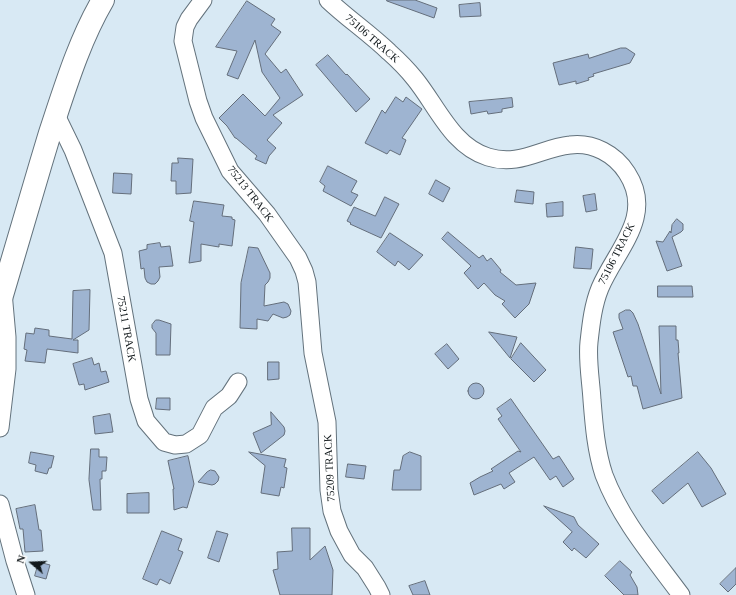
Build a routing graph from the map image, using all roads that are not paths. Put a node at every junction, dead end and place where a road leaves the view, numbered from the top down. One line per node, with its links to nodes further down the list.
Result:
1 (103, 0): 4 (street)
2 (203, 0): 6 (street, 75213 TRACK)
3 (328, 0): 12 (street, 75106 TRACK)
4 (56, 115): 5 (street); 7 (street, 75211 TRACK)
5 (1, 294): 8 (street)
6 (313, 353): 11 (street, 75209 TRACK)
7 (238, 382)
8 (0, 428)
9 (0, 504): 10 (street)
10 (26, 595)
11 (381, 595)
12 (681, 595)

